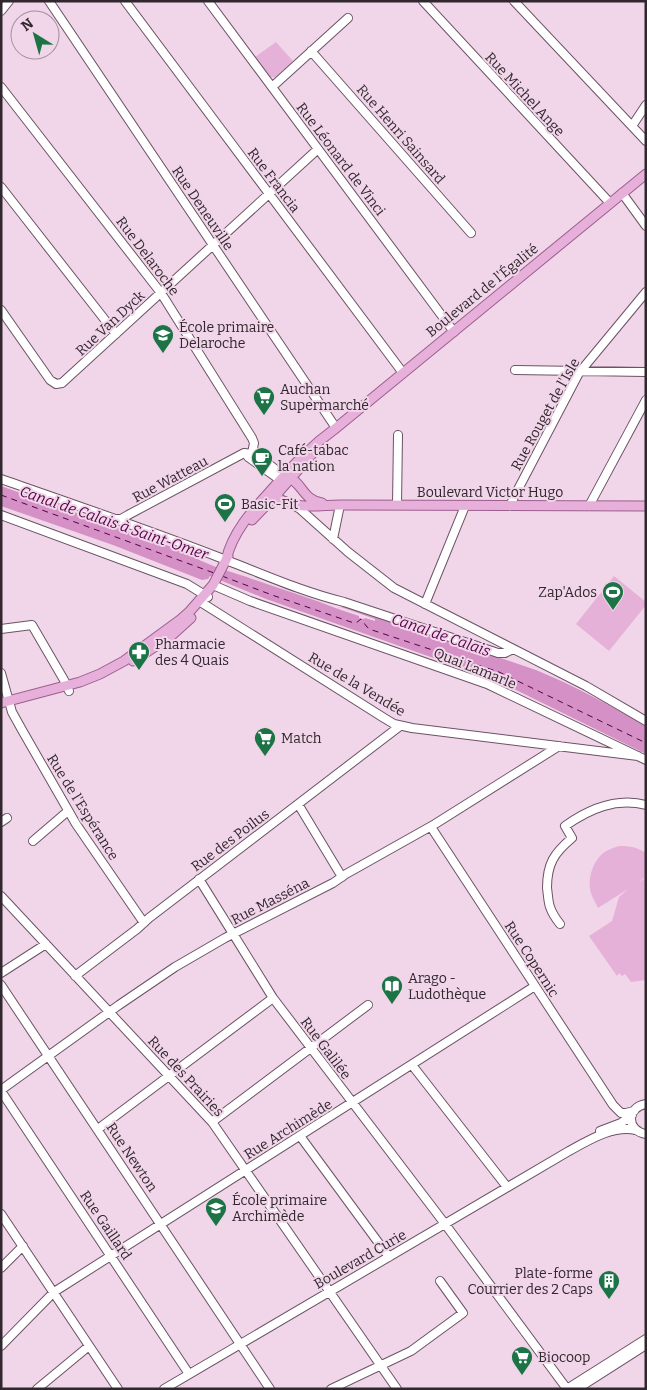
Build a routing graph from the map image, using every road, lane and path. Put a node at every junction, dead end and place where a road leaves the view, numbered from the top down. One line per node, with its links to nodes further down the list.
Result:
1 (9, 1): 7 (street)
2 (49, 1): 23 (street, Rue Deneuville)
3 (125, 1): 19 (street, Rue Francia)
4 (208, 1): 11 (street, Rue Léonard de Vinci)
5 (423, 1): 20 (street, Rue Michel Ange)
6 (514, 1): 13 (street)
7 (1, 11)
8 (348, 18): 9 (street)
9 (312, 52): 11 (street); 22 (street, Rue Henri Sainsard)
10 (1, 87): 24 (street, Rue Delaroche)
11 (272, 87): 15 (street, Rue Léonard de Vinci)
12 (646, 105): 13 (street)
13 (632, 126): 14 (street)
14 (646, 141)
15 (318, 150): 19 (street, Rue Van Dyck); 27 (street, Rue Léonard de Vinci)
16 (646, 174): 18 (main road, Boulevard de l'Égalité)
17 (1, 187): 28 (street)
18 (622, 193): 20 (main road, Boulevard de l'Égalité); 21 (street)
19 (269, 194): 23 (street, Rue Van Dyck); 32 (street, Rue Francia)
20 (610, 203): 27 (main road, Boulevard de l'Égalité)
21 (646, 226)
22 (471, 233)
23 (213, 245): 24 (street, Rue Van Dyck); 34 (street, Rue Deneuville)
24 (161, 292): 28 (street, Rue Van Dyck); 36 (street, Rue Delaroche)
25 (646, 292): 30 (street, Rue Rouget de l'Isle)
26 (1, 310): 28 (street, Rue Van Dyck)
27 (454, 332): 32 (main road, Boulevard de l'Égalité)
28 (116, 334)
29 (514, 370): 30 (street)
30 (581, 371): 31 (street); 43 (street, Rue Rouget de l'Isle)
31 (646, 372)
32 (402, 374): 34 (main road, Boulevard de l'Égalité)
33 (646, 400): 44 (street)
34 (336, 428): 38 (main road, Boulevard de l'Égalité)
35 (398, 434): 41 (street)
36 (251, 456): 38 (street); 47 (street, Rue Watteau)
37 (1, 478): 47 (street)
38 (283, 484): 39 (main road, Boulevard Victor Hugo); 40 (main road, Boulevard Victor Hugo); 49 (main road, Boulevard de l'Égalité); 49 (main road, Boulevard de l'Égalité)
39 (292, 505): 40 (main road, Boulevard Victor Hugo); 48 (street)
40 (338, 505): 41 (main road, Boulevard Victor Hugo); 48 (street)
41 (397, 506): 42 (main road, Boulevard Victor Hugo)
42 (465, 506): 43 (main road, Boulevard Victor Hugo); 52 (street)
43 (510, 506): 44 (main road, Boulevard Victor Hugo)
44 (589, 506): 45 (main road, Boulevard Victor Hugo)
45 (646, 506)
46 (1, 515): 51 (street, Rue de la Vendée)
47 (114, 519): 49 (street)
48 (333, 539): 52 (street)
49 (226, 560): 50 (main road); 54 (street)
50 (213, 585): 51 (main road); 61 (street, Quai Lamarle)
51 (204, 599): 56 (main road); 59 (street, Rue de la Vendée)
52 (425, 604): 54 (street)
53 (1, 629): 56 (street)
54 (513, 649): 58 (street)
55 (1, 673): 57 (street, Rue de l'Espérance)
56 (68, 688): 57 (main road)
57 (5, 705): 65 (street, Rue de l'Espérance)
58 (646, 721)
59 (400, 726): 60 (street, Rue de la Vendée); 63 (street, Rue des Poilus)
60 (559, 746): 61 (street, Rue de la Vendée); 66 (street, Rue Masséna)
61 (638, 756): 62 (street, Quai Lamarle)
62 (646, 760)
63 (298, 804): 68 (street); 69 (street, Rue des Poilus)
64 (646, 805): 74 (street)
65 (68, 811): 67 (street); 73 (street, Rue de l'Espérance)
66 (431, 827): 68 (street, Rue Masséna); 80 (street, Rue Copernic)
67 (34, 841)
68 (342, 877): 75 (street, Rue Masséna)
69 (200, 879): 73 (street, Rue des Poilus); 75 (street, Rue Galilée)
70 (1, 896): 71 (street, Rue des Prairies)
71 (9, 905): 72 (street); 76 (street, Rue des Prairies)
72 (1, 910)
73 (144, 923): 78 (street, Rue des Poilus)
74 (560, 924)
75 (233, 935): 81 (street, Rue Galilée); 83 (street, Rue Masséna)
76 (46, 944): 77 (street); 78 (street, Rue des Prairies)
77 (1, 973)
78 (76, 976): 83 (street, Rue des Prairies)
79 (1, 985): 85 (street, Rue Newton)
80 (535, 986): 86 (street, Rue Archimède); 91 (street, Rue Copernic)
81 (273, 998): 84 (street, Rue Galilée); 87 (street)
82 (368, 1004): 84 (street)
83 (109, 1013): 85 (street, Rue Masséna); 87 (street, Rue des Prairies)
84 (310, 1047): 89 (street, Rue Galilée); 93 (street)
85 (49, 1056): 88 (street, Rue Masséna); 95 (street, Rue Newton)
86 (412, 1064): 89 (street, Rue Archimède); 101 (street)
87 (169, 1076): 93 (street, Rue des Prairies); 95 (street)
88 (1, 1090): 106 (street, Rue Gaillard)
89 (353, 1102): 98 (street, Rue Archimède); 104 (street, Rue Galilée)
90 (645, 1104): 92 (street, Boulevard Curie)
91 (613, 1105): 92 (street); 94 (street)
92 (633, 1113): 94 (street, Boulevard Curie); 96 (street)
93 (212, 1122): 100 (street, Rue des Prairies)
94 (609, 1128): 99 (street, Boulevard Curie)
95 (98, 1129): 103 (street, Rue Newton)
96 (636, 1130): 97 (street); 99 (street, Boulevard Curie)
97 (646, 1134)
98 (300, 1136): 100 (street, Rue Archimède); 107 (street)
99 (569, 1151): 101 (street, Boulevard Curie)
100 (246, 1170): 103 (street, Rue Archimède); 110 (street, Rue des Prairies)
101 (508, 1187): 104 (street, Boulevard Curie)
102 (1, 1214): 105 (street)
103 (161, 1224): 106 (street, Rue Archimède); 113 (street, Rue Newton)
104 (445, 1224): 107 (street, Boulevard Curie); 125 (street, Rue Galilée)
105 (22, 1246): 108 (street); 111 (street)
106 (111, 1256): 111 (street, Rue Archimède); 118 (street, Rue Gaillard)
107 (389, 1257): 110 (street, Boulevard Curie)
108 (1, 1268)
109 (440, 1281): 117 (street)
110 (330, 1291): 113 (street, Boulevard Curie); 117 (street, Rue des Prairies)
111 (54, 1292): 115 (street, Rue Archimède); 116 (street)
112 (646, 1339): 125 (street)
113 (241, 1344): 118 (street, Boulevard Curie); 122 (street, Rue Newton)
114 (646, 1345): 126 (street)
115 (1, 1346)
116 (89, 1346): 119 (street); 120 (street)
117 (381, 1366): 123 (street); 124 (street, Rue des Prairies)
118 (189, 1374): 121 (street, Boulevard Curie)
119 (38, 1389)
120 (118, 1389)
121 (164, 1389)
122 (270, 1389)
123 (331, 1389)
124 (397, 1389)
125 (567, 1389)
126 (577, 1389)

